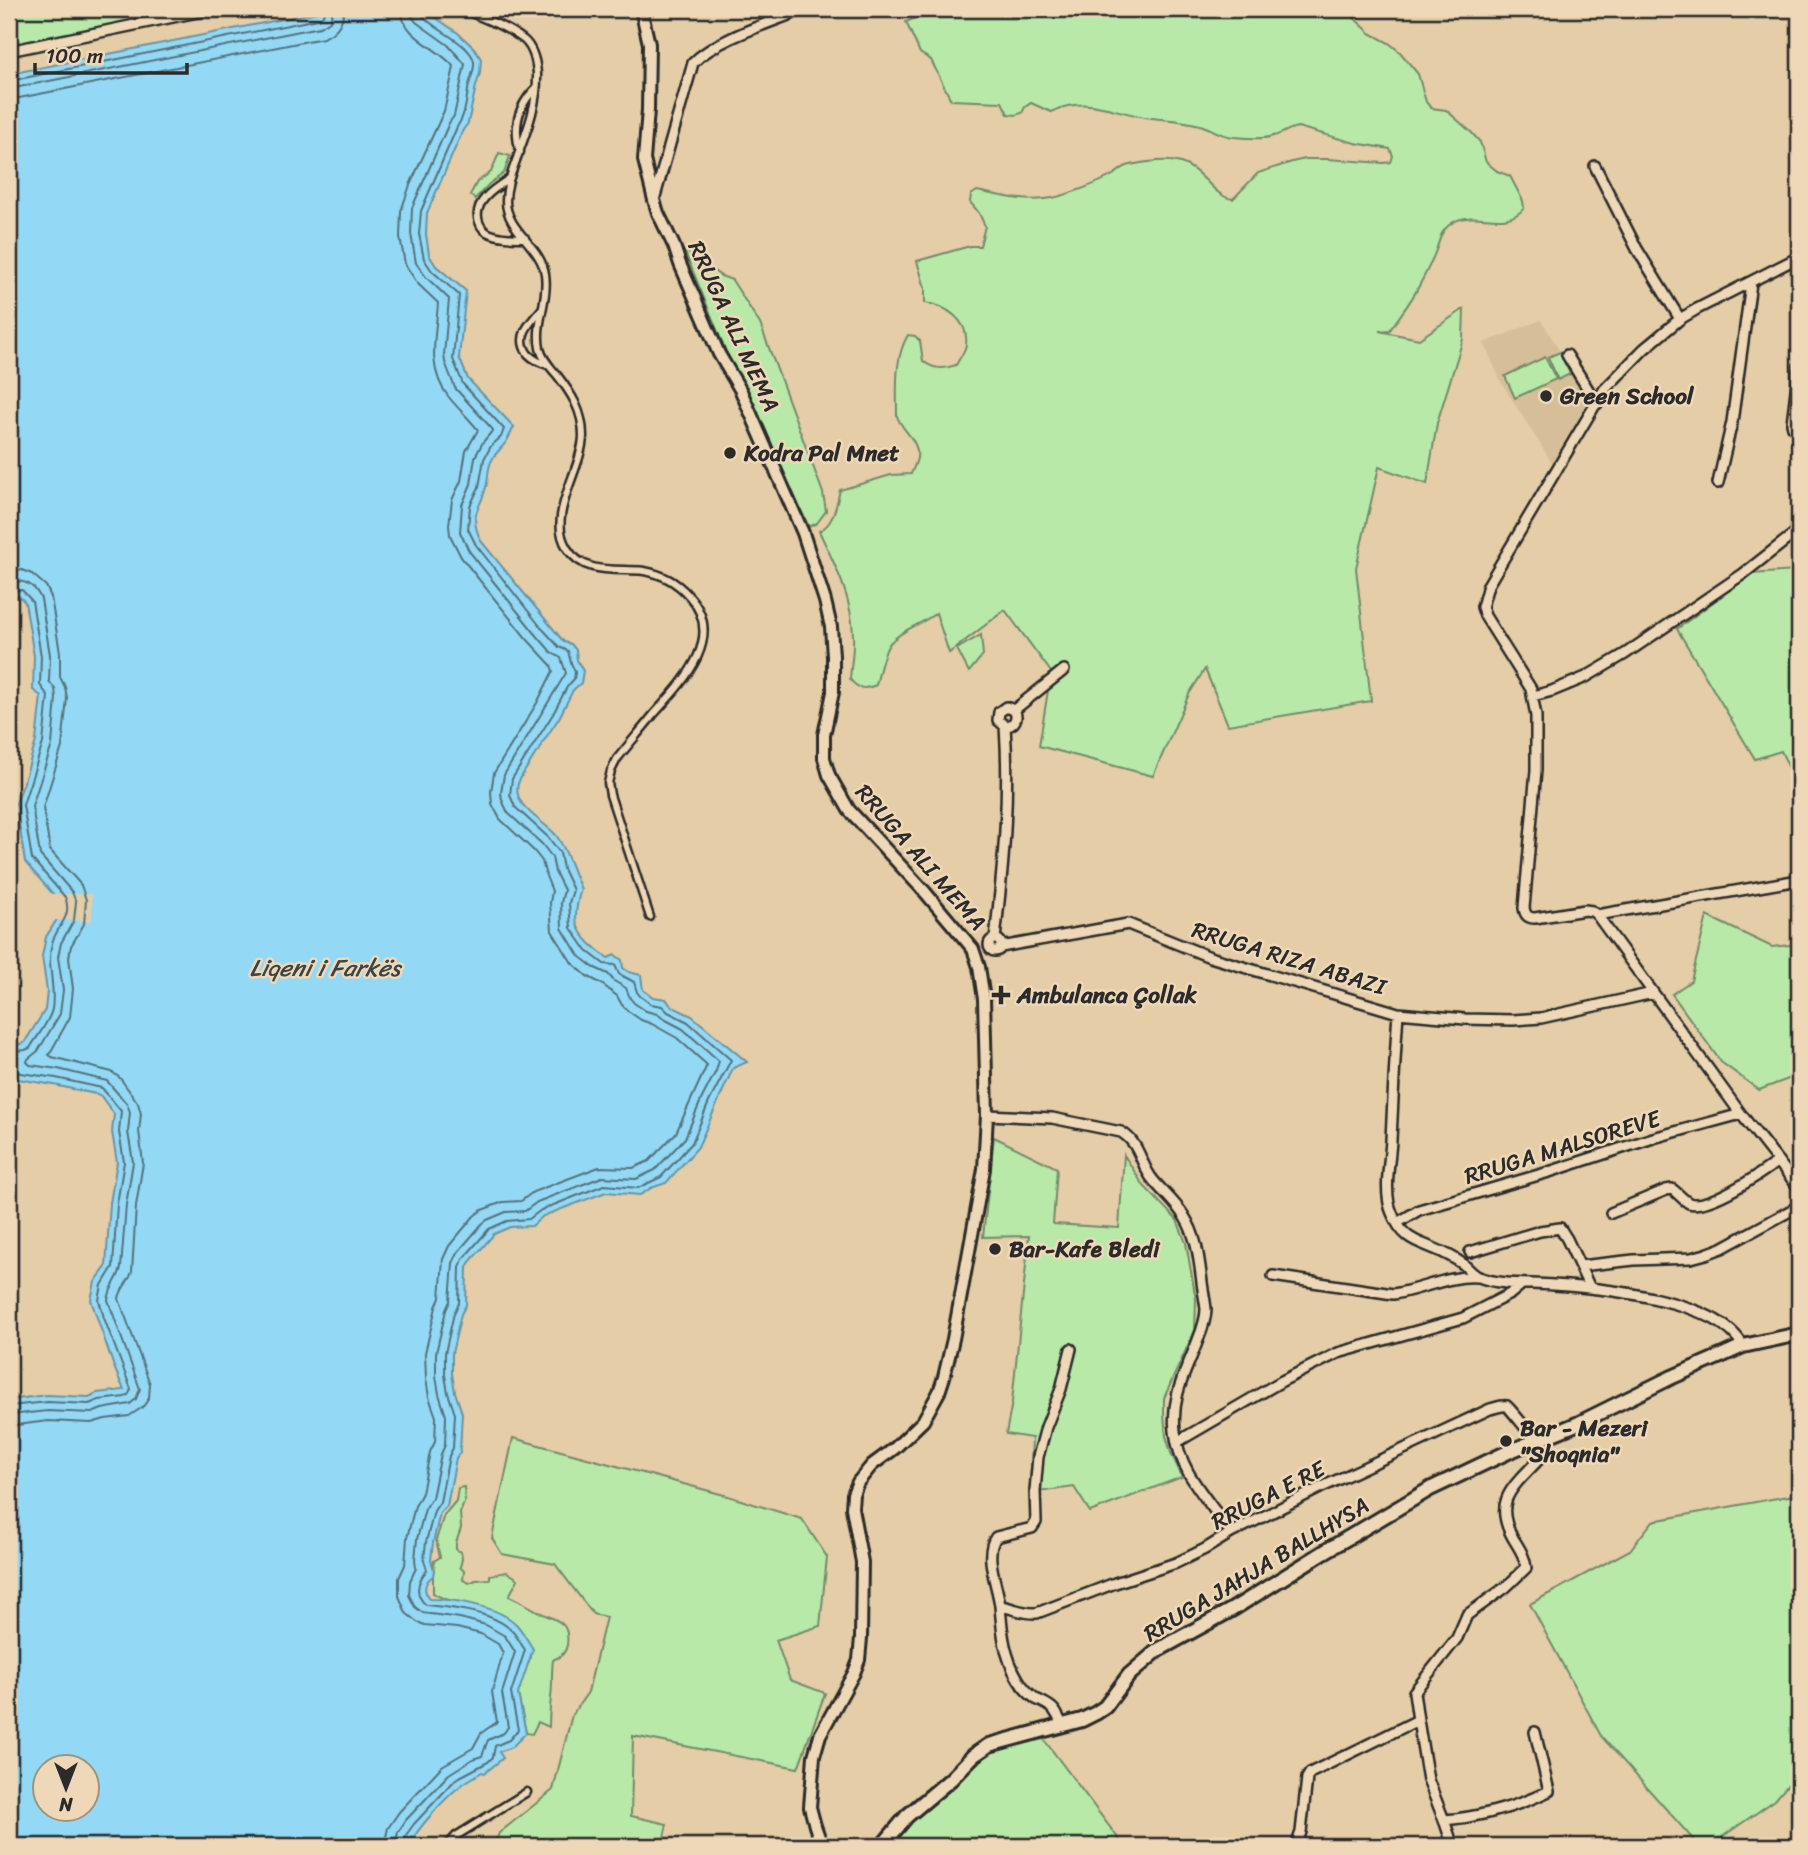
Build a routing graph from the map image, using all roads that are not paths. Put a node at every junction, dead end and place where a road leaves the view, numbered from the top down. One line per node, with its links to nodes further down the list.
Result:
1 (212, 9): 5 (street)
2 (462, 9): 6 (street)
3 (640, 9): 10 (street, RRUGA ALI MEMA)
4 (804, 9): 10 (street)
5 (9, 51)
6 (537, 87): 7 (street); 7 (street)
7 (520, 152): 9 (street)
8 (1595, 166): 15 (street)
9 (509, 179): 11 (street); 11 (street)
10 (654, 200): 31 (street, RRUGA ALI MEMA)
11 (525, 238): 14 (street)
12 (1799, 257): 13 (street)
13 (1751, 282): 15 (street); 21 (street)
14 (543, 307): 17 (street); 17 (street)
15 (1680, 319): 19 (street)
16 (1567, 355): 19 (street)
17 (550, 365): 29 (street)
18 (1799, 366): 20 (street)
19 (1597, 404): 24 (street)
20 (1799, 426)
21 (1718, 483)
22 (1799, 530): 24 (street)
23 (1064, 670): 25 (street)
24 (1533, 696): 28 (street)
25 (1014, 710): 26 (street); 26 (street)
26 (1005, 726): 30 (street)
27 (1799, 877): 28 (street)
28 (1597, 915): 32 (street)
29 (650, 917)
30 (998, 943): 31 (street); 33 (street, RRUGA RIZA ABAZI)
31 (976, 957): 35 (street, RRUGA ALI MEMA)
32 (1653, 993): 33 (street); 34 (street)
33 (1398, 1013): 40 (street, RRUGA RIZA ABAZI)
34 (1741, 1114): 36 (street); 40 (street, RRUGA MALSOREVE)
35 (987, 1115): 51 (street); 60 (street, RRUGA ALI MEMA)
36 (1778, 1161): 37 (street); 39 (street)
37 (1798, 1184)
38 (1799, 1206): 42 (street)
39 (1611, 1213)
40 (1397, 1223): 44 (street)
41 (1470, 1252): 42 (street)
42 (1580, 1266): 46 (street)
43 (1273, 1276): 44 (street)
44 (1477, 1277): 45 (street)
45 (1522, 1284): 46 (street); 51 (street)
46 (1590, 1288): 48 (street)
47 (1799, 1334): 48 (main road, RRUGA JAHJA BALLHYSA)
48 (1743, 1346): 50 (main road, RRUGA JAHJA BALLHYSA)
49 (1071, 1349): 53 (street)
50 (1535, 1440): 52 (street, RRUGA E RE); 54 (street); 55 (main road, RRUGA JAHJA BALLHYSA)
51 (1177, 1442): 52 (street)
52 (1231, 1533): 53 (street, RRUGA E RE)
53 (1000, 1606): 55 (street)
54 (1418, 1720): 58 (street); 62 (street)
55 (1062, 1725): 61 (main road, RRUGA JAHJA BALLHYSA)
56 (1535, 1732): 58 (street)
57 (527, 1792): 59 (street)
58 (1444, 1820): 63 (street)
59 (447, 1846)
60 (822, 1846)
61 (882, 1846)
62 (1296, 1846)
63 (1453, 1846)

